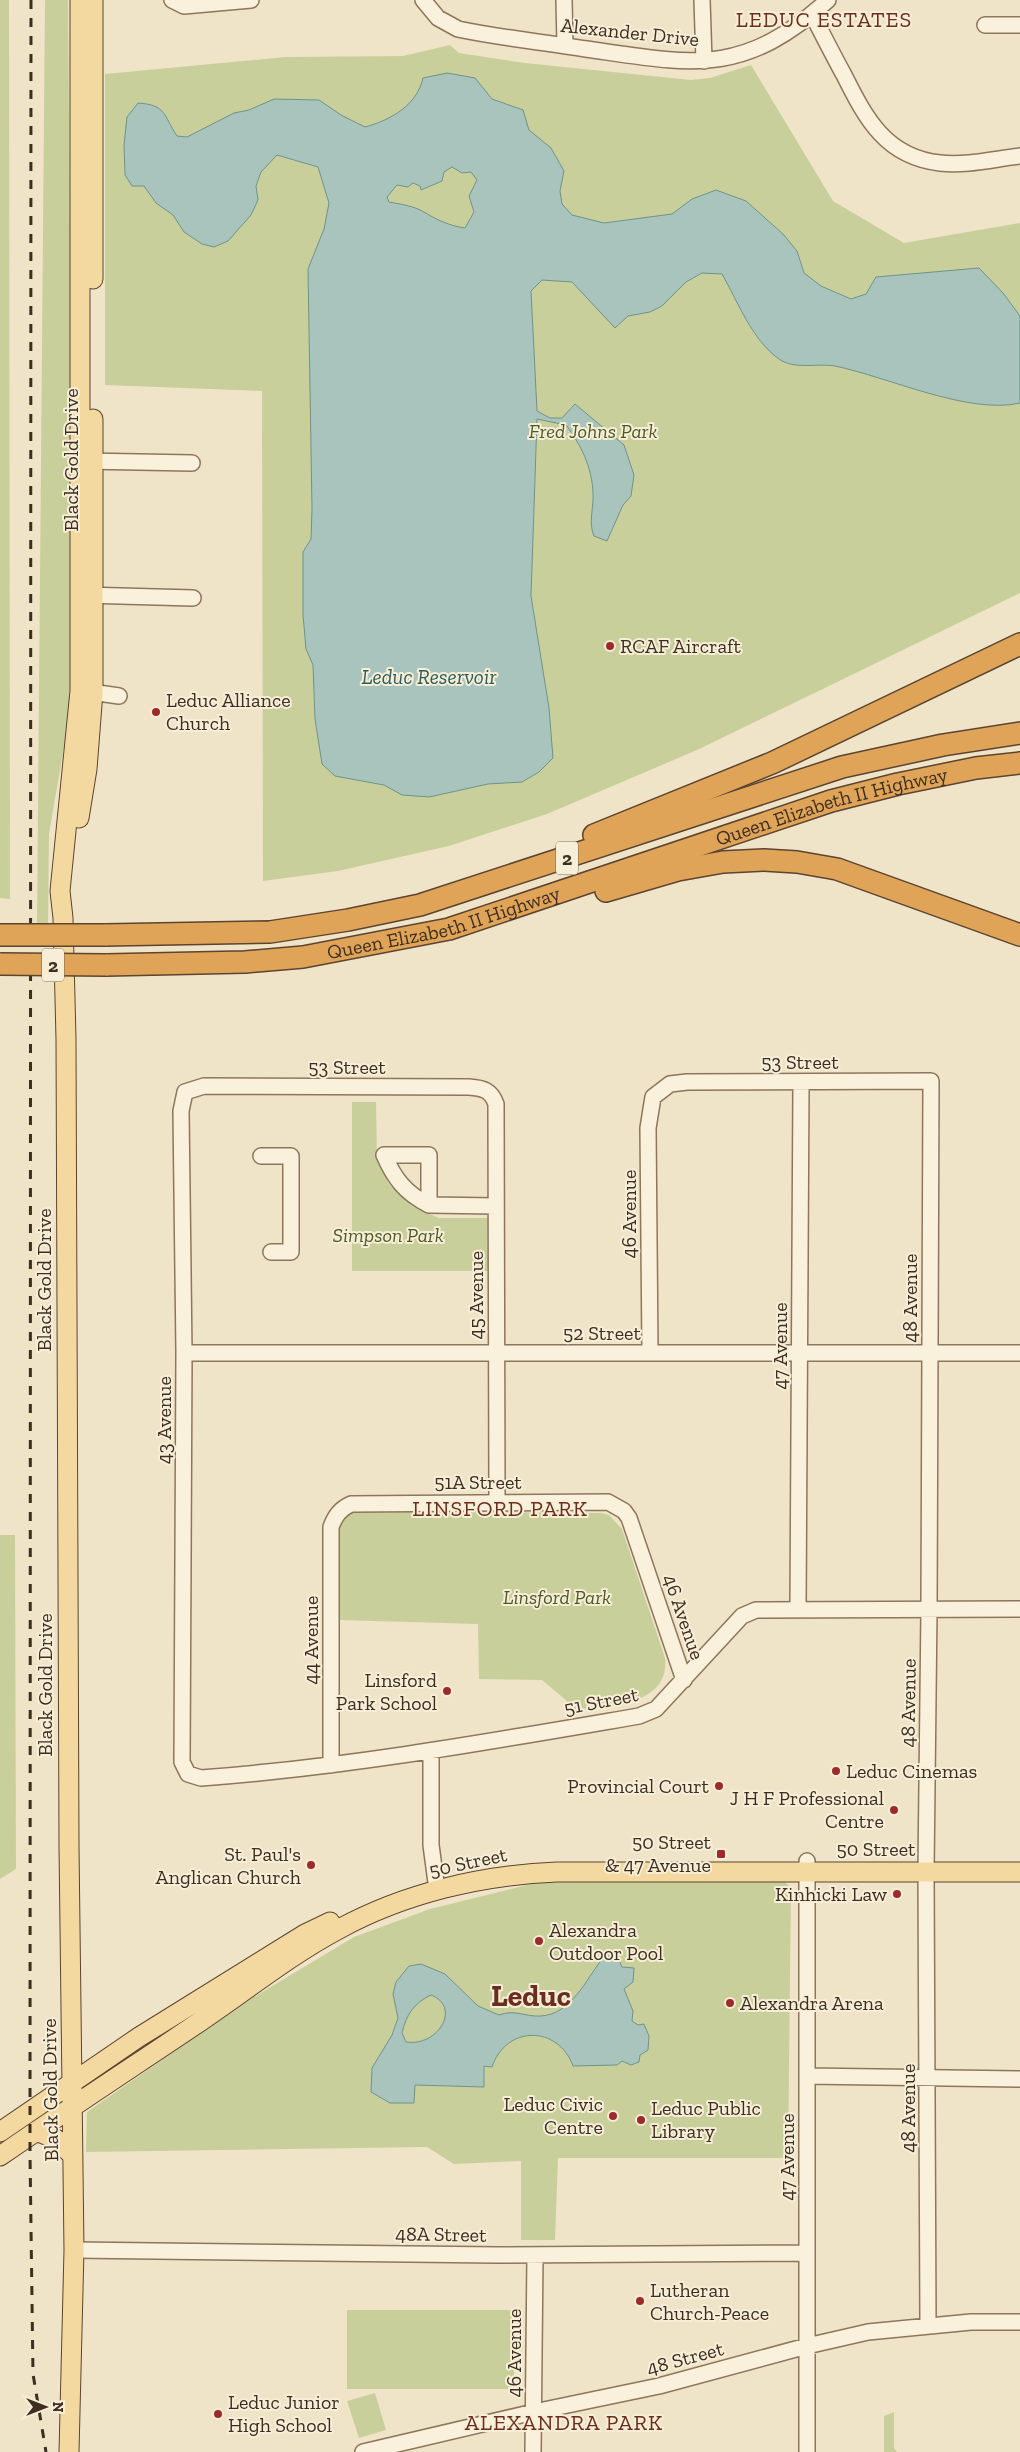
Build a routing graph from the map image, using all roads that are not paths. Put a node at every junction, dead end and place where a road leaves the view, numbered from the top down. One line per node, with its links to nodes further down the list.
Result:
1 (80, 0): 15 (main road, Black Gold Drive)
2 (93, 0): 15 (main road, Black Gold Drive)
3 (172, 0): 4 (street)
4 (251, 0)
5 (423, 0): 12 (street, Alexander Drive)
6 (564, 0): 12 (street)
7 (702, 0): 13 (street)
8 (828, 0): 9 (street, Alexander Drive)
9 (812, 14): 13 (street, Alexander Drive); 14 (street)
10 (985, 25): 11 (street)
11 (1020, 25)
12 (565, 46): 13 (street, Alexander Drive)
13 (704, 61)
14 (1020, 156)
15 (87, 461): 16 (street); 17 (main road, Black Gold Drive)
16 (192, 463)
17 (86, 595): 18 (street); 20 (main road, Black Gold Drive)
18 (193, 598)
19 (1020, 644): 24 (highway)
20 (86, 692): 21 (street); 59 (main road, Black Gold Drive)
21 (119, 696)
22 (1020, 733): 24 (highway, Queen Elizabeth II Highway / 2)
23 (1020, 763): 25 (highway, Queen Elizabeth II Highway / 2)
24 (420, 905): 26 (highway, Queen Elizabeth II Highway / 2, bridge)
25 (449, 929): 27 (highway); 28 (highway, Queen Elizabeth II Highway / 2, bridge)
26 (0, 935)
27 (1020, 935)
28 (0, 964)
29 (931, 1081): 30 (street, 53 Street); 41 (street, 48 Avenue)
30 (801, 1083): 31 (street, 53 Street); 40 (street, 47 Avenue)
31 (670, 1084): 39 (street, 46 Avenue)
32 (204, 1086): 33 (street, 53 Street); 38 (street, 43 Avenue)
33 (488, 1091): 36 (street, 45 Avenue)
34 (261, 1156): 37 (street)
35 (429, 1205): 36 (street)
36 (496, 1206): 43 (street, 45 Avenue)
37 (271, 1252)
38 (184, 1353): 43 (street, 52 Street); 53 (street, 43 Avenue)
39 (650, 1353): 40 (street, 52 Street); 43 (street, 52 Street)
40 (800, 1353): 41 (street, 52 Street); 47 (street, 47 Avenue)
41 (930, 1353): 42 (street, 52 Street); 48 (street, 48 Avenue)
42 (1020, 1353)
43 (496, 1354): 44 (street, 45 Avenue)
44 (497, 1501): 45 (street, 51A Street); 46 (street, 51A Street)
45 (624, 1511): 50 (street, 46 Avenue)
46 (335, 1516): 52 (street, 44 Avenue)
47 (798, 1609): 48 (street, 51 Street); 50 (street, 51 Street)
48 (930, 1609): 49 (street, 51 Street); 56 (street, 48 Avenue)
49 (1020, 1609)
50 (684, 1680): 51 (street, 51 Street)
51 (431, 1751): 52 (street, 51 Street); 58 (street)
52 (331, 1765): 53 (street, 51 Street)
53 (184, 1768)
54 (1020, 1860): 56 (main road, 50 Street)
55 (807, 1866): 56 (main road, 50 Street); 58 (main road, 50 Street); 61 (street, 47 Avenue)
56 (926, 1866): 57 (main road, 50 Street); 62 (street, 48 Avenue)
57 (1020, 1872)
58 (436, 1885): 60 (main road, 50 Street); 65 (main road, 50 Street)
59 (72, 2039): 60 (main road); 64 (main road, Black Gold Drive)
60 (105, 2060): 64 (main road, 50 Street)
61 (807, 2076): 62 (street); 71 (street, 47 Avenue)
62 (928, 2076): 63 (street); 74 (street, 48 Avenue)
63 (1020, 2078)
64 (72, 2081): 65 (main road, Black Gold Drive); 67 (main road, 50 Street)
65 (73, 2106): 66 (main road, 50 Street); 69 (main road, Black Gold Drive)
66 (36, 2131): 68 (main road, 50 Street); 69 (main road)
67 (0, 2132)
68 (0, 2156)
69 (73, 2156): 70 (main road, Black Gold Drive)
70 (74, 2250): 72 (street, 48A Street); 77 (main road, Black Gold Drive)
71 (807, 2253): 72 (street, 48A Street); 75 (street, 47 Avenue)
72 (535, 2255): 76 (street, 46 Avenue)
73 (1020, 2322): 74 (street, 48 Street)
74 (928, 2325): 75 (street, 48 Street)
75 (807, 2346): 76 (street, 48 Street); 80 (street, 47 Avenue)
76 (534, 2412): 78 (street, 48 Street); 79 (street, 46 Avenue)
77 (69, 2445)
78 (363, 2452)
79 (533, 2452)
80 (807, 2452)

